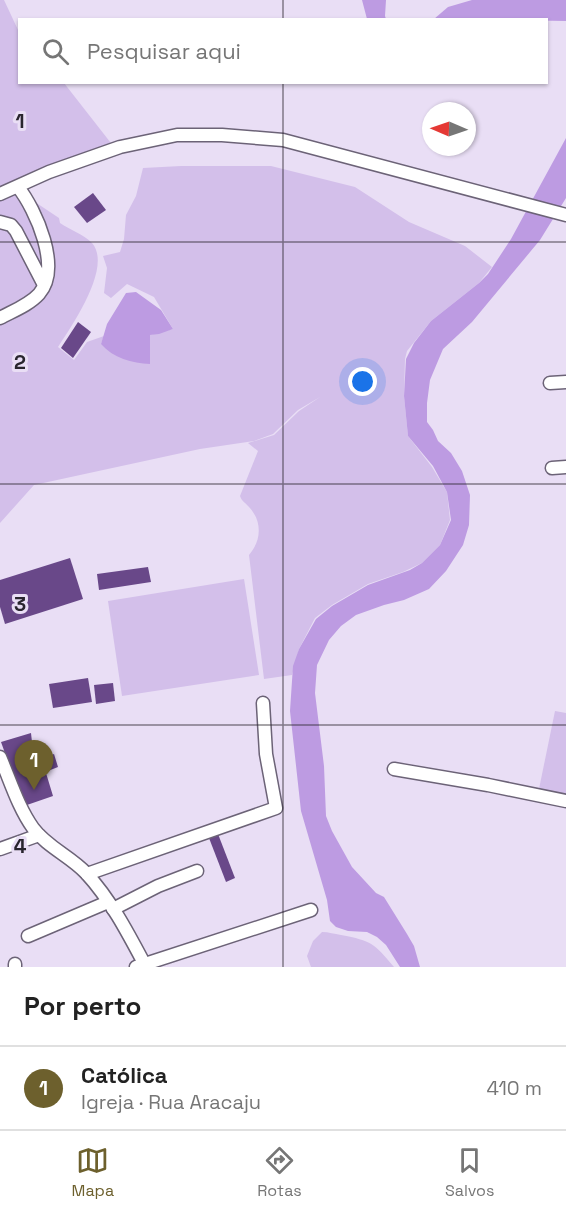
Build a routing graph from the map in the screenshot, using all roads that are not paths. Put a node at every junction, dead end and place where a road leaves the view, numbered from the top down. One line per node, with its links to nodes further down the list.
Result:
1 (18, 187): 2 (street); 3 (street); 5 (street)
2 (0, 194)
3 (566, 215)
4 (0, 222): 5 (street)
5 (44, 285): 6 (street)
6 (0, 318)
7 (566, 382): 8 (street)
8 (550, 383)
9 (566, 467): 10 (street)
10 (552, 468)
11 (263, 703): 19 (street)
12 (0, 757): 14 (street)
13 (394, 769): 15 (street)
14 (5, 783): 16 (street)
15 (566, 801)
16 (39, 835): 17 (street); 19 (street)
17 (0, 849)
18 (197, 871): 20 (street)
19 (87, 874): 20 (street)
20 (110, 906): 22 (street); 23 (street)
21 (311, 910): 23 (street)
22 (28, 936)
23 (142, 966)

